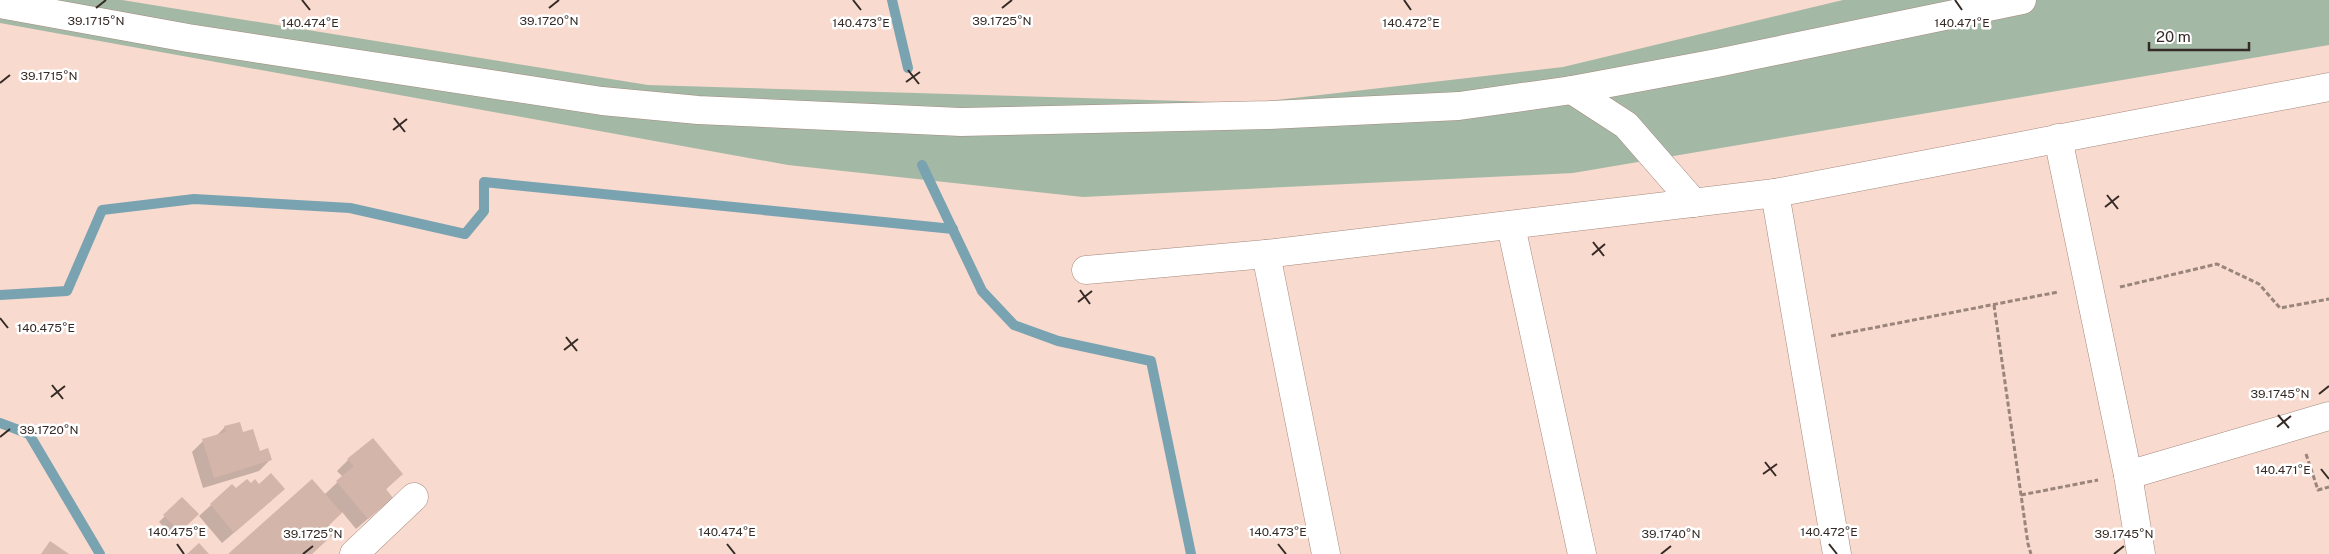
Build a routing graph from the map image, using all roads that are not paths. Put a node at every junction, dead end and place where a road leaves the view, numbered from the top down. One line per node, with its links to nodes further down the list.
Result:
1 (2022, 0): 3 (street)
2 (0, 4): 3 (street)
3 (1572, 90): 7 (street)
4 (2328, 91): 5 (street)
5 (2058, 138): 6 (street); 12 (street)
6 (1775, 193): 7 (street); 17 (street)
7 (1694, 203): 8 (street)
8 (1511, 226): 9 (street); 16 (street)
9 (1266, 254): 10 (street); 15 (street)
10 (1086, 270)
11 (2329, 416): 12 (street)
12 (2128, 475): 18 (street)
13 (414, 497): 14 (street)
14 (354, 554)
15 (1326, 554)
16 (1582, 554)
17 (1837, 554)
18 (2141, 554)

